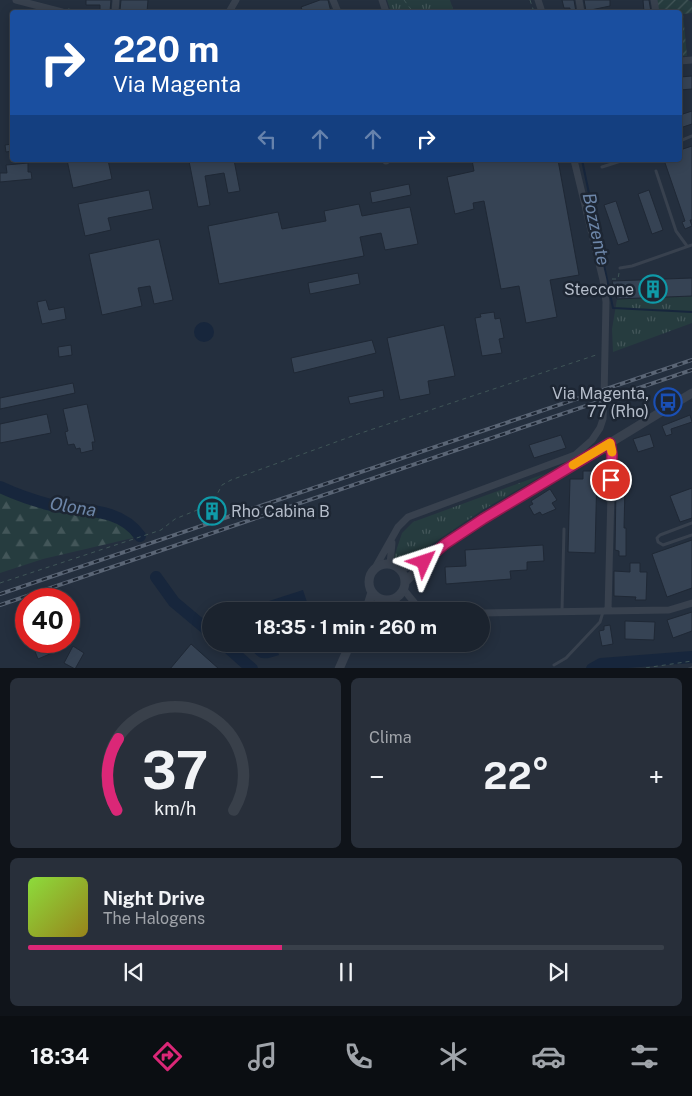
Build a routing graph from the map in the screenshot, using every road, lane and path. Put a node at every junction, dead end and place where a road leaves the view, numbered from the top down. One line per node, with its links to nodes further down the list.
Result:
1 (16, 0): 2 (street)
2 (48, 8): 3 (street); 4 (street)
3 (55, 10)
4 (58, 10)
5 (574, 162): 19 (street)
6 (618, 162): 7 (lane)
7 (602, 167)
8 (656, 171): 10 (lane)
9 (692, 245): 10 (lane)
10 (687, 246): 11 (lane)
11 (620, 268): 12 (path)
12 (608, 280)
13 (596, 355): 24 (path)
14 (692, 393): 15 (street)
15 (610, 443): 20 (street); 34 (street)
16 (692, 524): 18 (lane)
17 (564, 529): 33 (lane)
18 (692, 535)
19 (392, 540): 21 (street); 22 (street)
20 (445, 544): 23 (street); 25 (street)
21 (390, 564): 22 (street); 23 (street)
22 (376, 568): 26 (street)
23 (399, 568): 25 (street)
24 (0, 583)
25 (405, 586): 27 (street); 31 (street)
26 (372, 592): 27 (street); 28 (street)
27 (387, 600): 29 (street); 30 (street)
28 (369, 602)
29 (384, 602)
30 (392, 602)
31 (415, 602)
32 (692, 603): 34 (street)
33 (562, 611): 34 (street); 35 (street)
34 (606, 611): 38 (lane)
35 (490, 613)
36 (346, 652): 39 (street)
37 (692, 661): 40 (path)
38 (554, 665)
39 (339, 668)
40 (638, 668)

